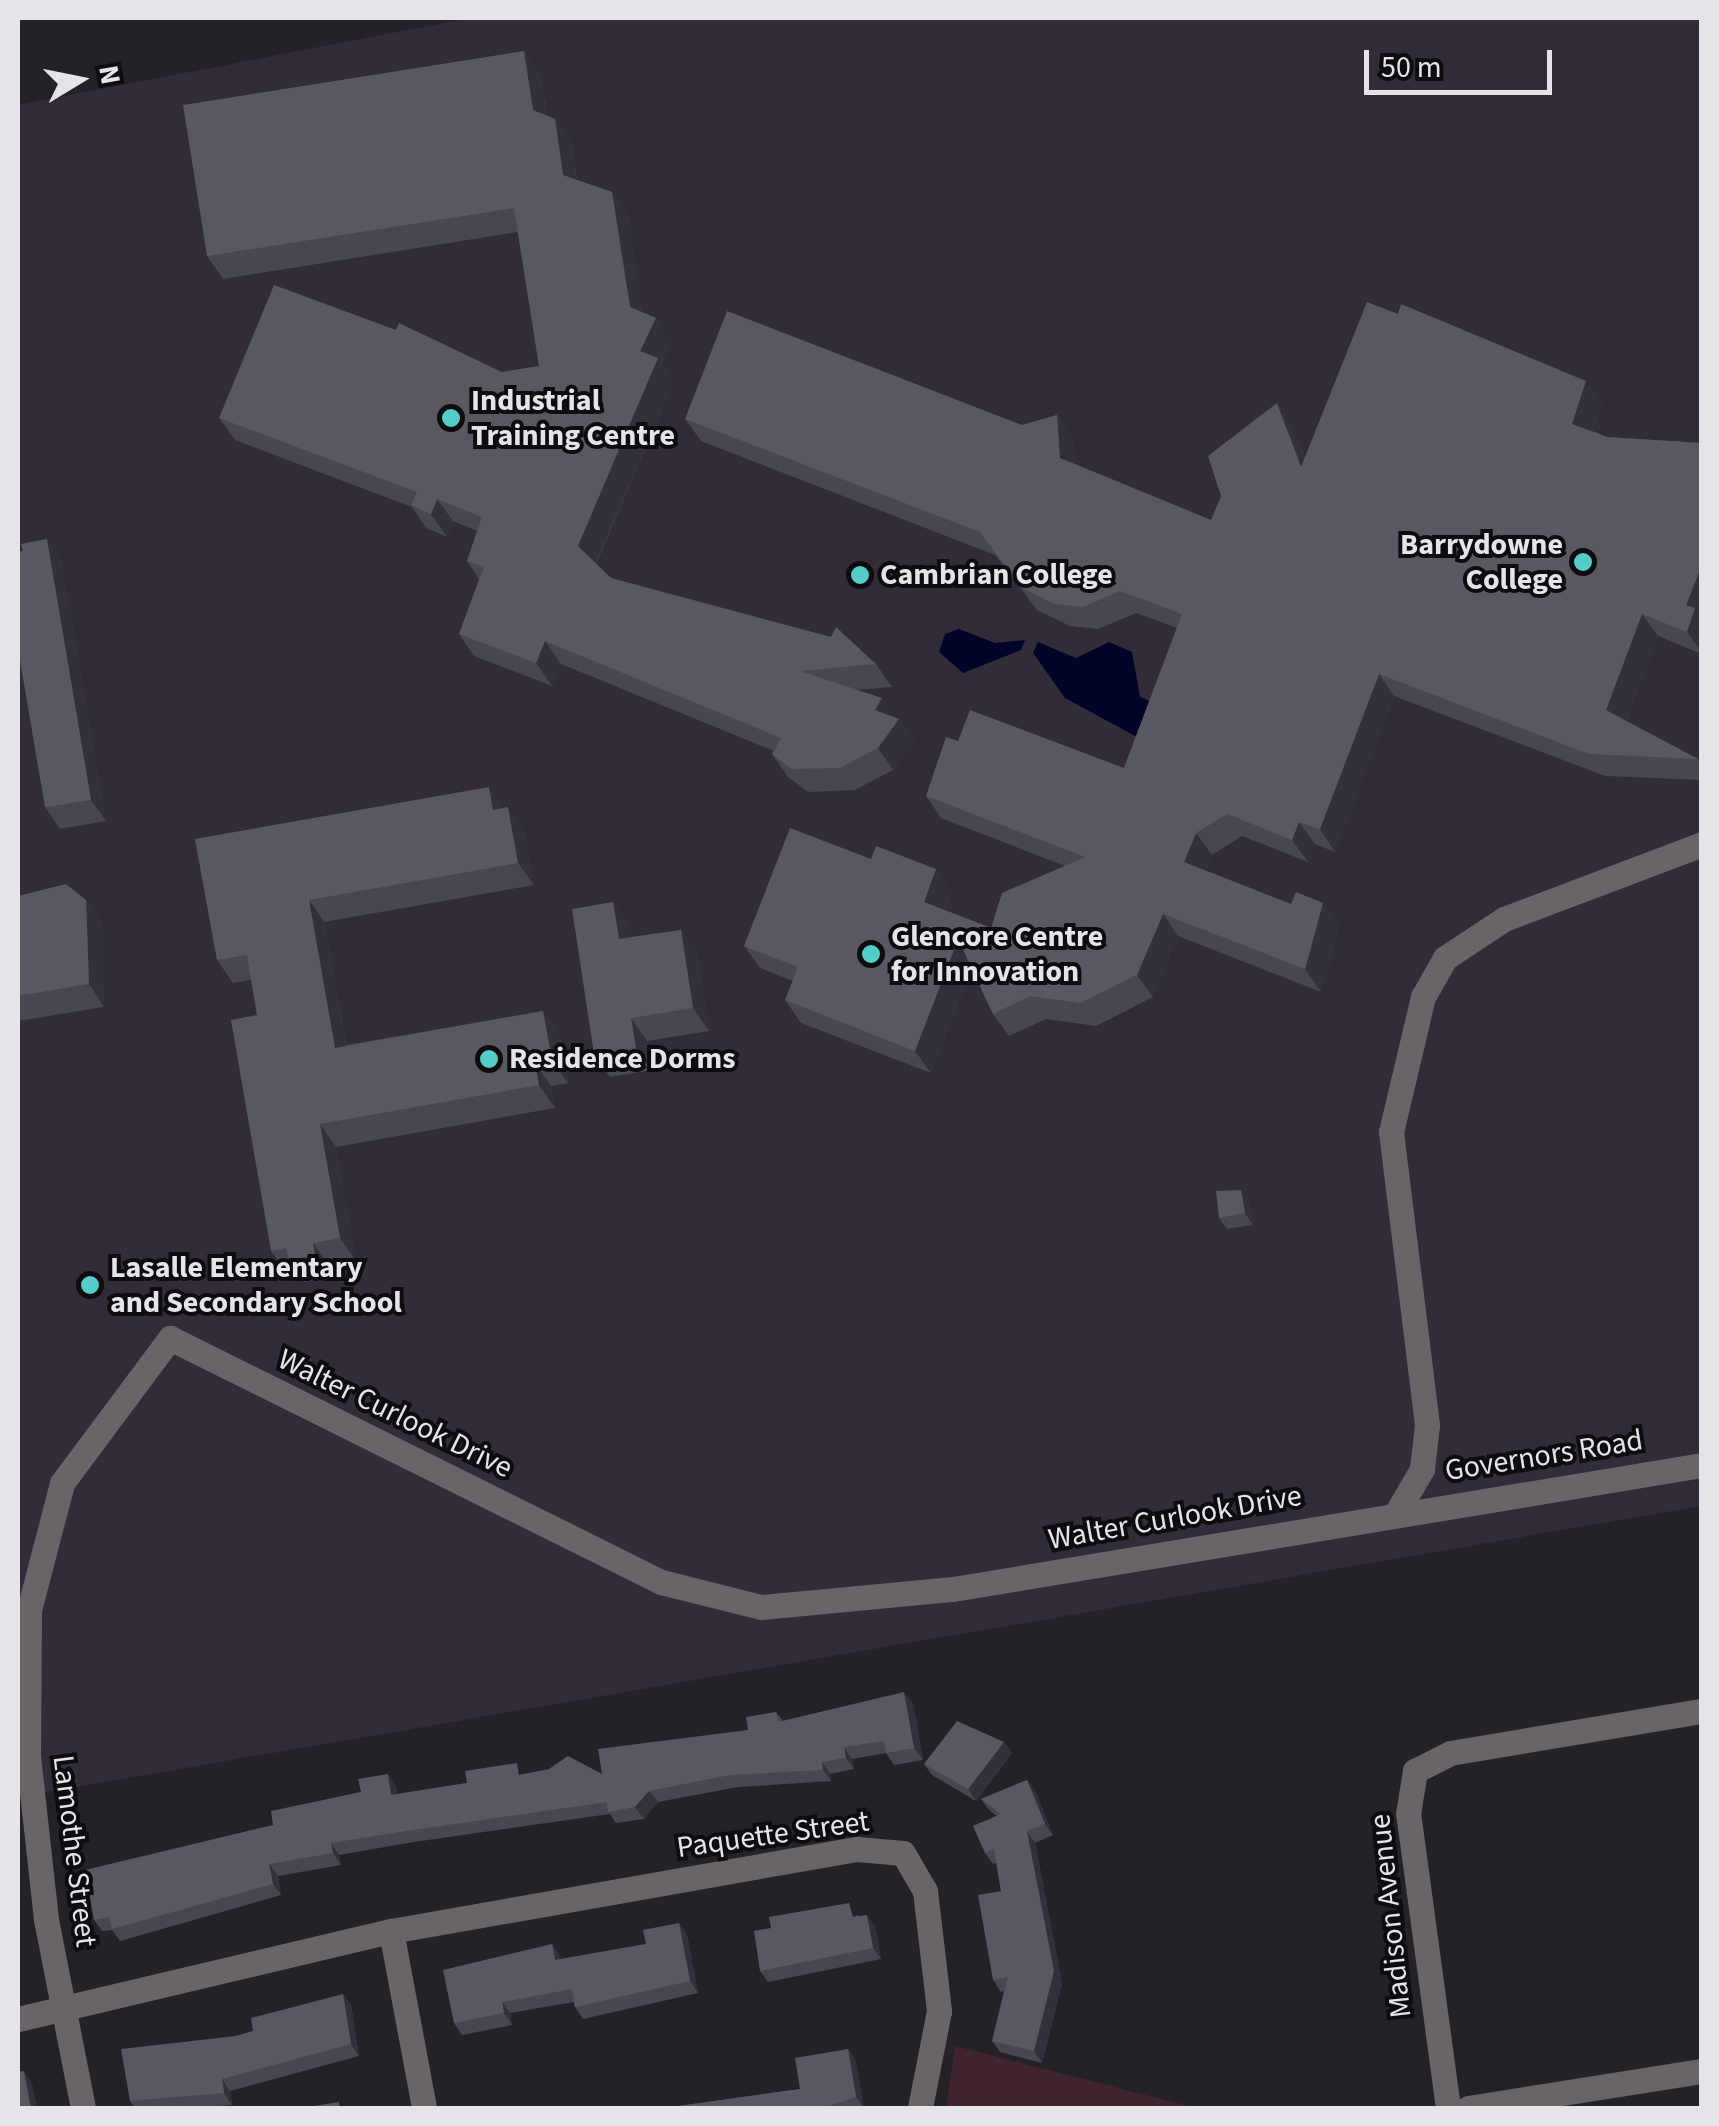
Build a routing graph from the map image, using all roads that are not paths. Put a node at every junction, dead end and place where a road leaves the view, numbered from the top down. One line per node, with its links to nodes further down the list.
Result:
1 (1702, 844): 4 (street)
2 (170, 1338): 4 (street, Walter Curlook Drive); 7 (street, Lamothe Street)
3 (1702, 1465): 4 (street, Governors Road)
4 (1397, 1512)
5 (1702, 1711): 13 (street, Madison Avenue)
6 (391, 1931): 7 (street, Paquette Street); 11 (street); 12 (street, Paquette Street)
7 (66, 2011): 8 (street, Paquette Street); 10 (street, Lamothe Street)
8 (18, 2019)
9 (1702, 2071): 14 (street)
10 (82, 2108)
11 (424, 2108)
12 (920, 2108)
13 (1448, 2108)
14 (1468, 2108)

